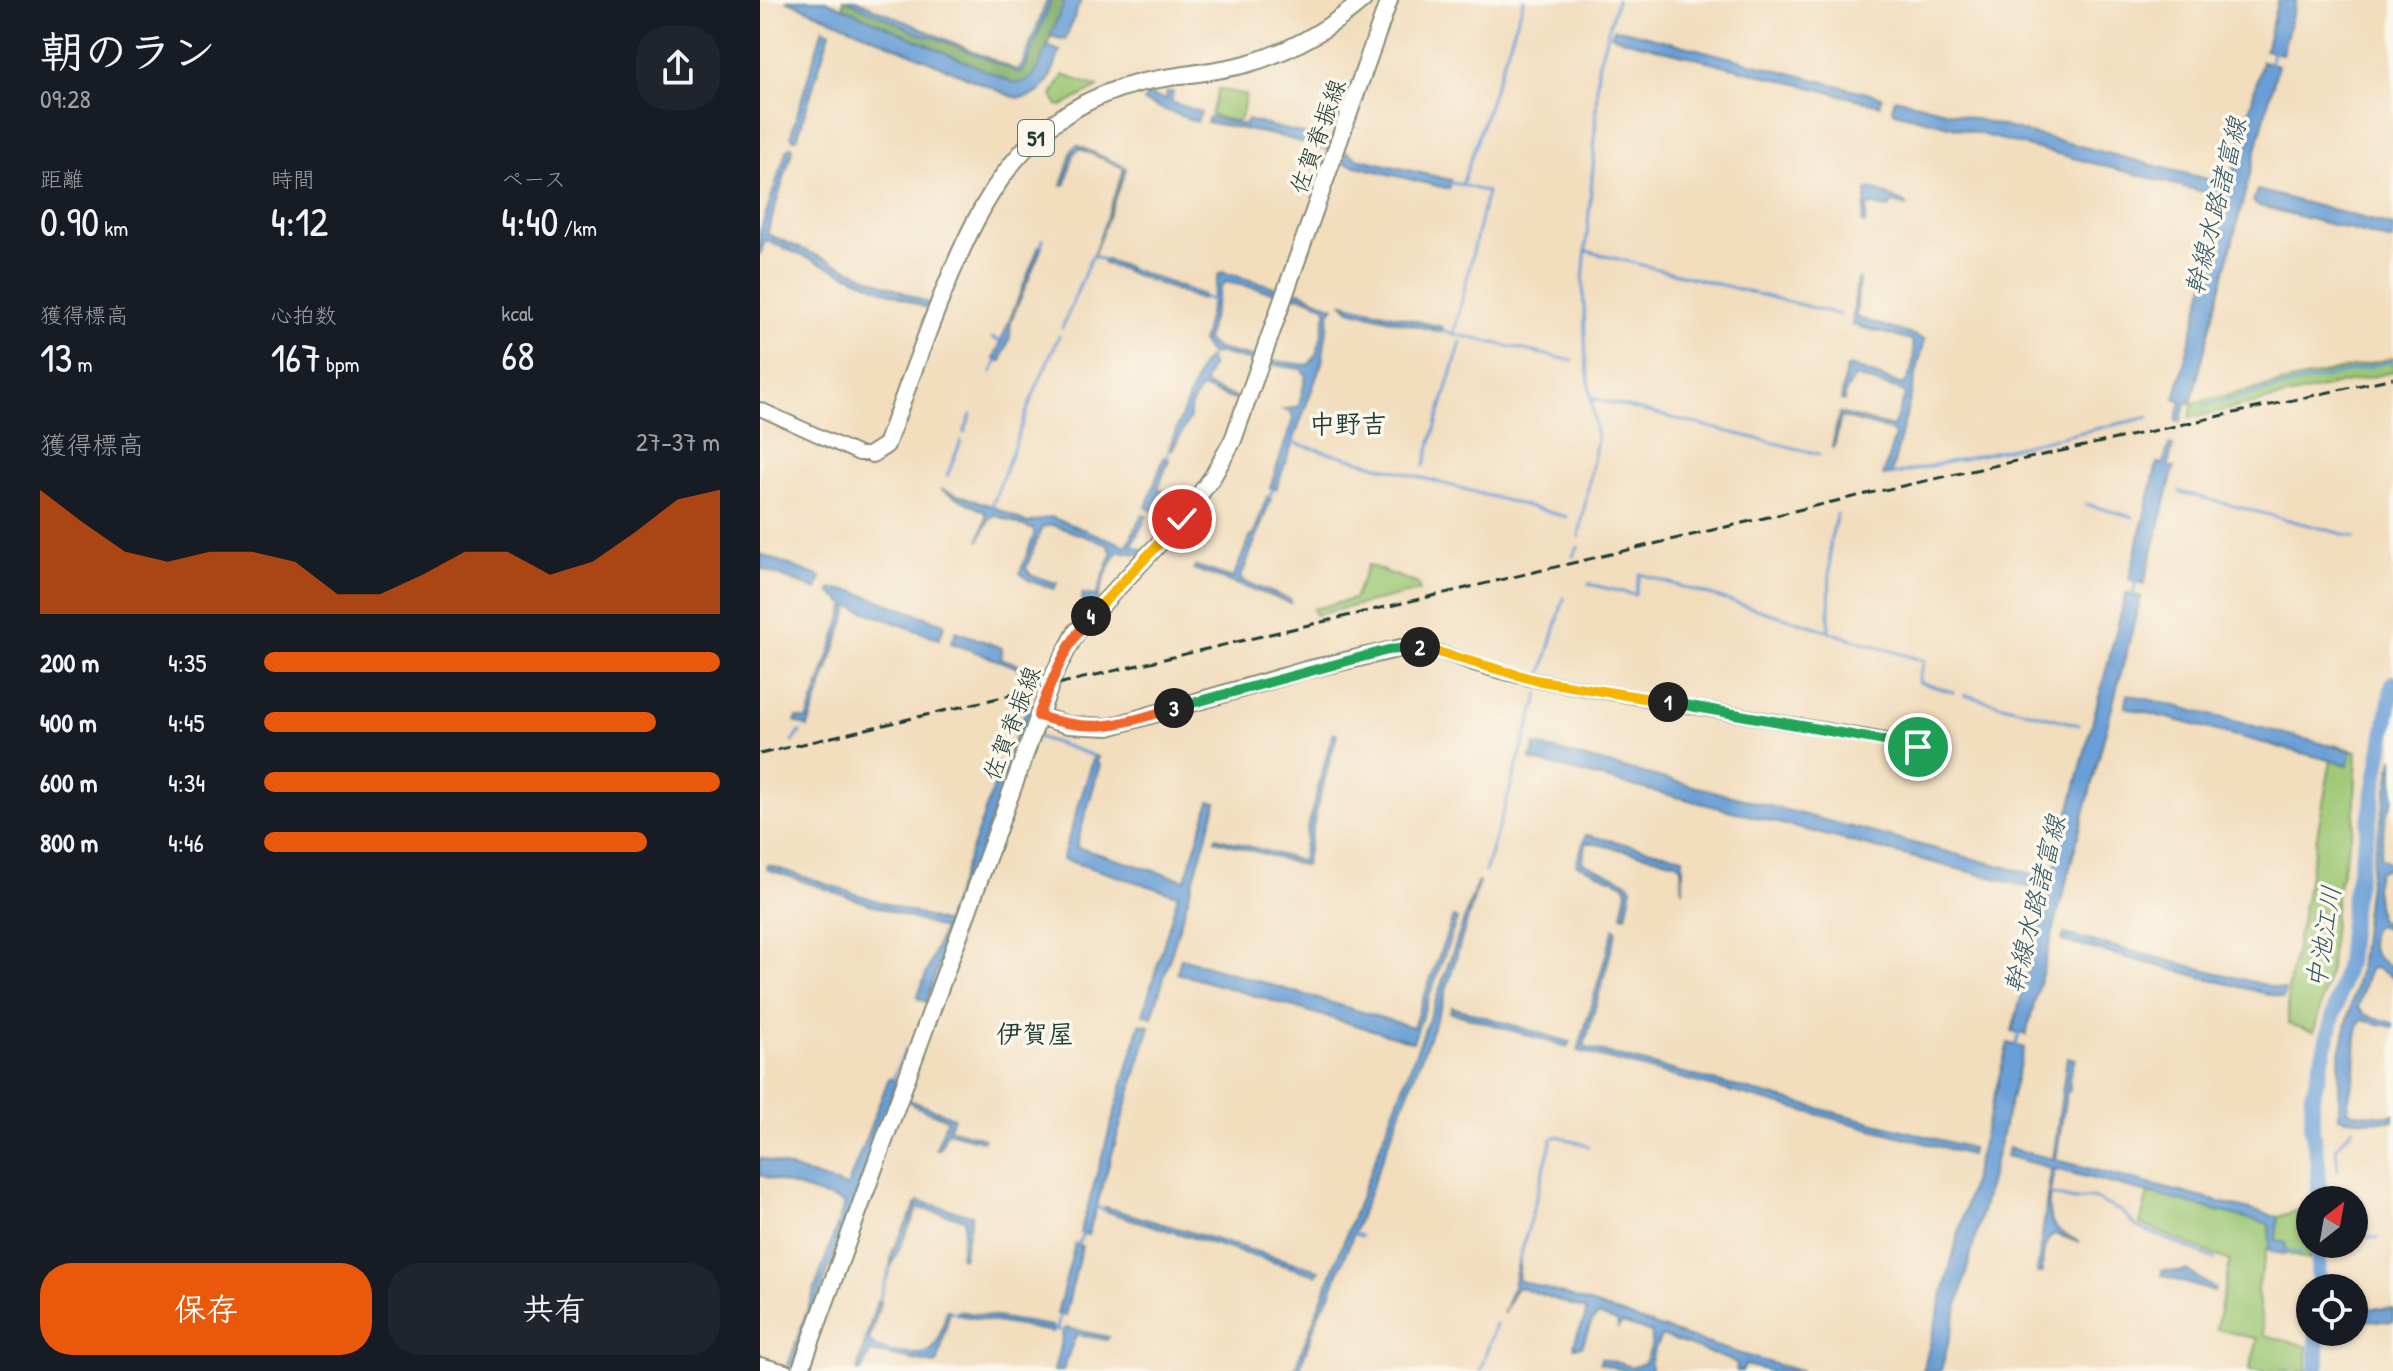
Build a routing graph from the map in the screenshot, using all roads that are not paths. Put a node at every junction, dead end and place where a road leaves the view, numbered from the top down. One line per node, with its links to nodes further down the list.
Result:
1 (1363, 0): 4 (main road, 51)
2 (1389, 0): 6 (main road, 佐賀脊振線)
3 (760, 409): 4 (street)
4 (872, 454)
5 (1401, 648): 6 (main road); 7 (street)
6 (1038, 716): 10 (main road, 佐賀脊振線)
7 (1940, 753)
8 (760, 1364): 9 (street)
9 (784, 1370)
10 (800, 1371)

